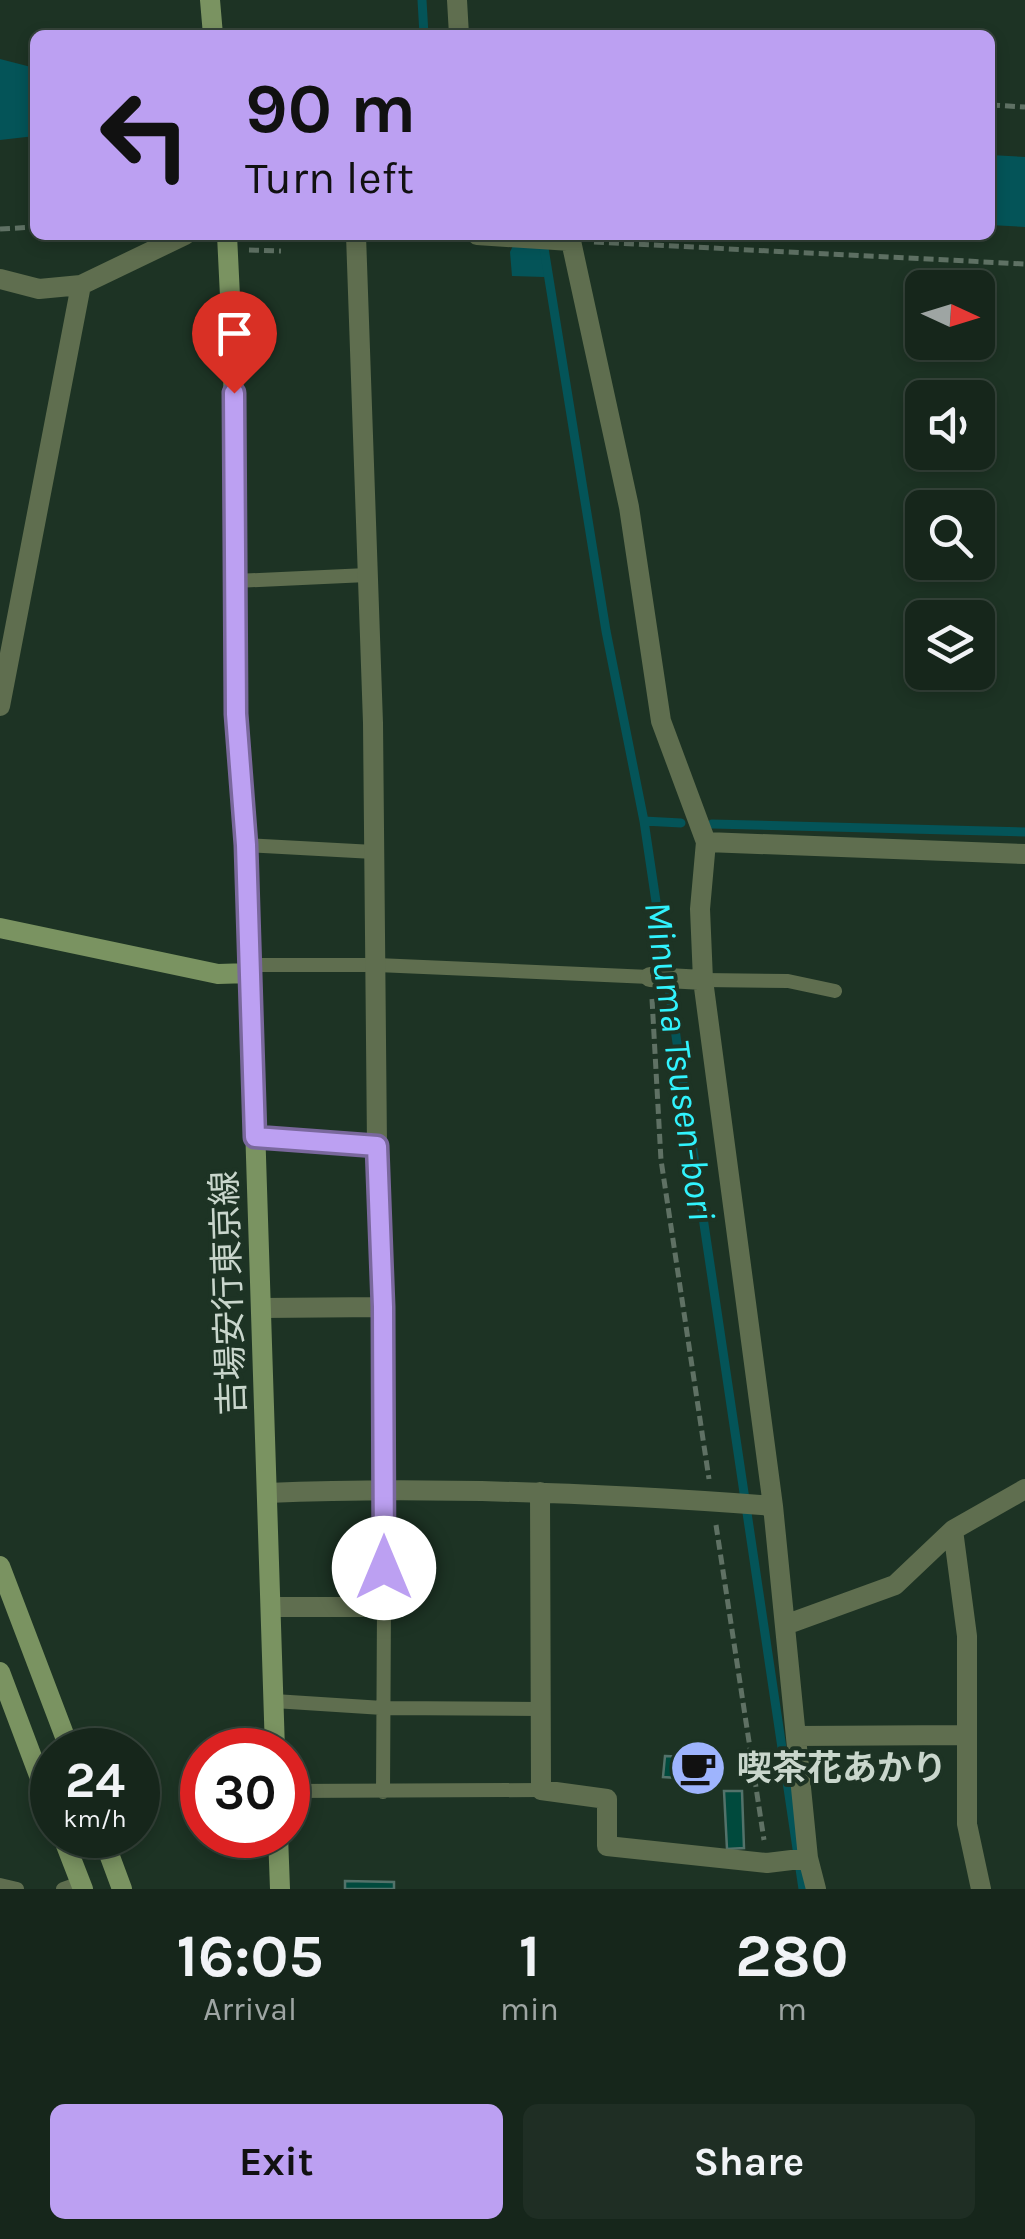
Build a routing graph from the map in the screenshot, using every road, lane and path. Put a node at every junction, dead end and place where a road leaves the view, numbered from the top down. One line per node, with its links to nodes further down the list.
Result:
1 (210, 0): 3 (main road)
2 (457, 0): 4 (street)
3 (213, 30)
4 (459, 30)
5 (995, 105): 6 (path)
6 (1025, 107)
7 (30, 227): 8 (path)
8 (0, 229)
9 (175, 240): 18 (street)
10 (233, 240): 20 (main road, 吉場安行東京線)
11 (234, 240): 15 (path)
12 (356, 240): 19 (street)
13 (548, 240): 14 (street)
14 (564, 241): 16 (path); 22 (street)
15 (281, 250)
16 (1025, 264)
17 (0, 279): 18 (street)
18 (81, 286): 21 (street)
19 (367, 575): 20 (lane); 24 (street)
20 (235, 581): 23 (main road, 吉場安行東京線)
21 (0, 706)
22 (706, 842): 25 (street); 30 (street)
23 (246, 845): 24 (lane); 28 (main road, 吉場安行東京線)
24 (374, 852): 27 (street)
25 (1025, 854)
26 (0, 928): 28 (main road)
27 (377, 965): 28 (lane); 29 (lane); 33 (street)
28 (250, 969): 32 (main road, 吉場安行東京線)
29 (650, 977): 30 (street); 40 (path)
30 (702, 980): 31 (lane); 41 (street)
31 (835, 991)
32 (255, 1137): 33 (street); 35 (main road, 吉場安行東京線)
33 (377, 1146): 34 (street)
34 (383, 1307): 35 (street); 36 (street)
35 (261, 1308): 39 (main road, 吉場安行東京線)
36 (384, 1488): 38 (street); 39 (street); 45 (street)
37 (1025, 1489): 42 (street)
38 (540, 1492): 40 (street); 50 (street)
39 (267, 1493): 44 (main road, 吉場安行東京線)
40 (713, 1501): 41 (street); 63 (path)
41 (772, 1506): 46 (street)
42 (953, 1530): 46 (street); 53 (street)
43 (0, 1566): 51 (main road)
44 (272, 1606): 45 (street); 48 (main road, 吉場安行東京線)
45 (384, 1607): 49 (lane)
46 (785, 1625): 54 (street)
47 (0, 1672): 55 (main road)
48 (274, 1701): 49 (lane); 52 (main road, 吉場安行東京線)
49 (383, 1708): 50 (lane); 58 (lane)
50 (540, 1709): 56 (street)
51 (62, 1728)
52 (275, 1728)
53 (966, 1735): 54 (street); 70 (street)
54 (796, 1736): 62 (street)
55 (30, 1752)
56 (541, 1790): 58 (lane); 63 (street)
57 (310, 1791): 58 (lane)
58 (383, 1792)
59 (68, 1858): 65 (main road)
60 (111, 1858): 67 (main road)
61 (279, 1858): 68 (main road)
62 (808, 1858): 63 (street); 69 (street)
63 (767, 1863)
64 (0, 1886): 66 (lane)
65 (75, 1887)
66 (17, 1889)
67 (122, 1889)
68 (280, 1889)
69 (816, 1889)
70 (981, 1889)

